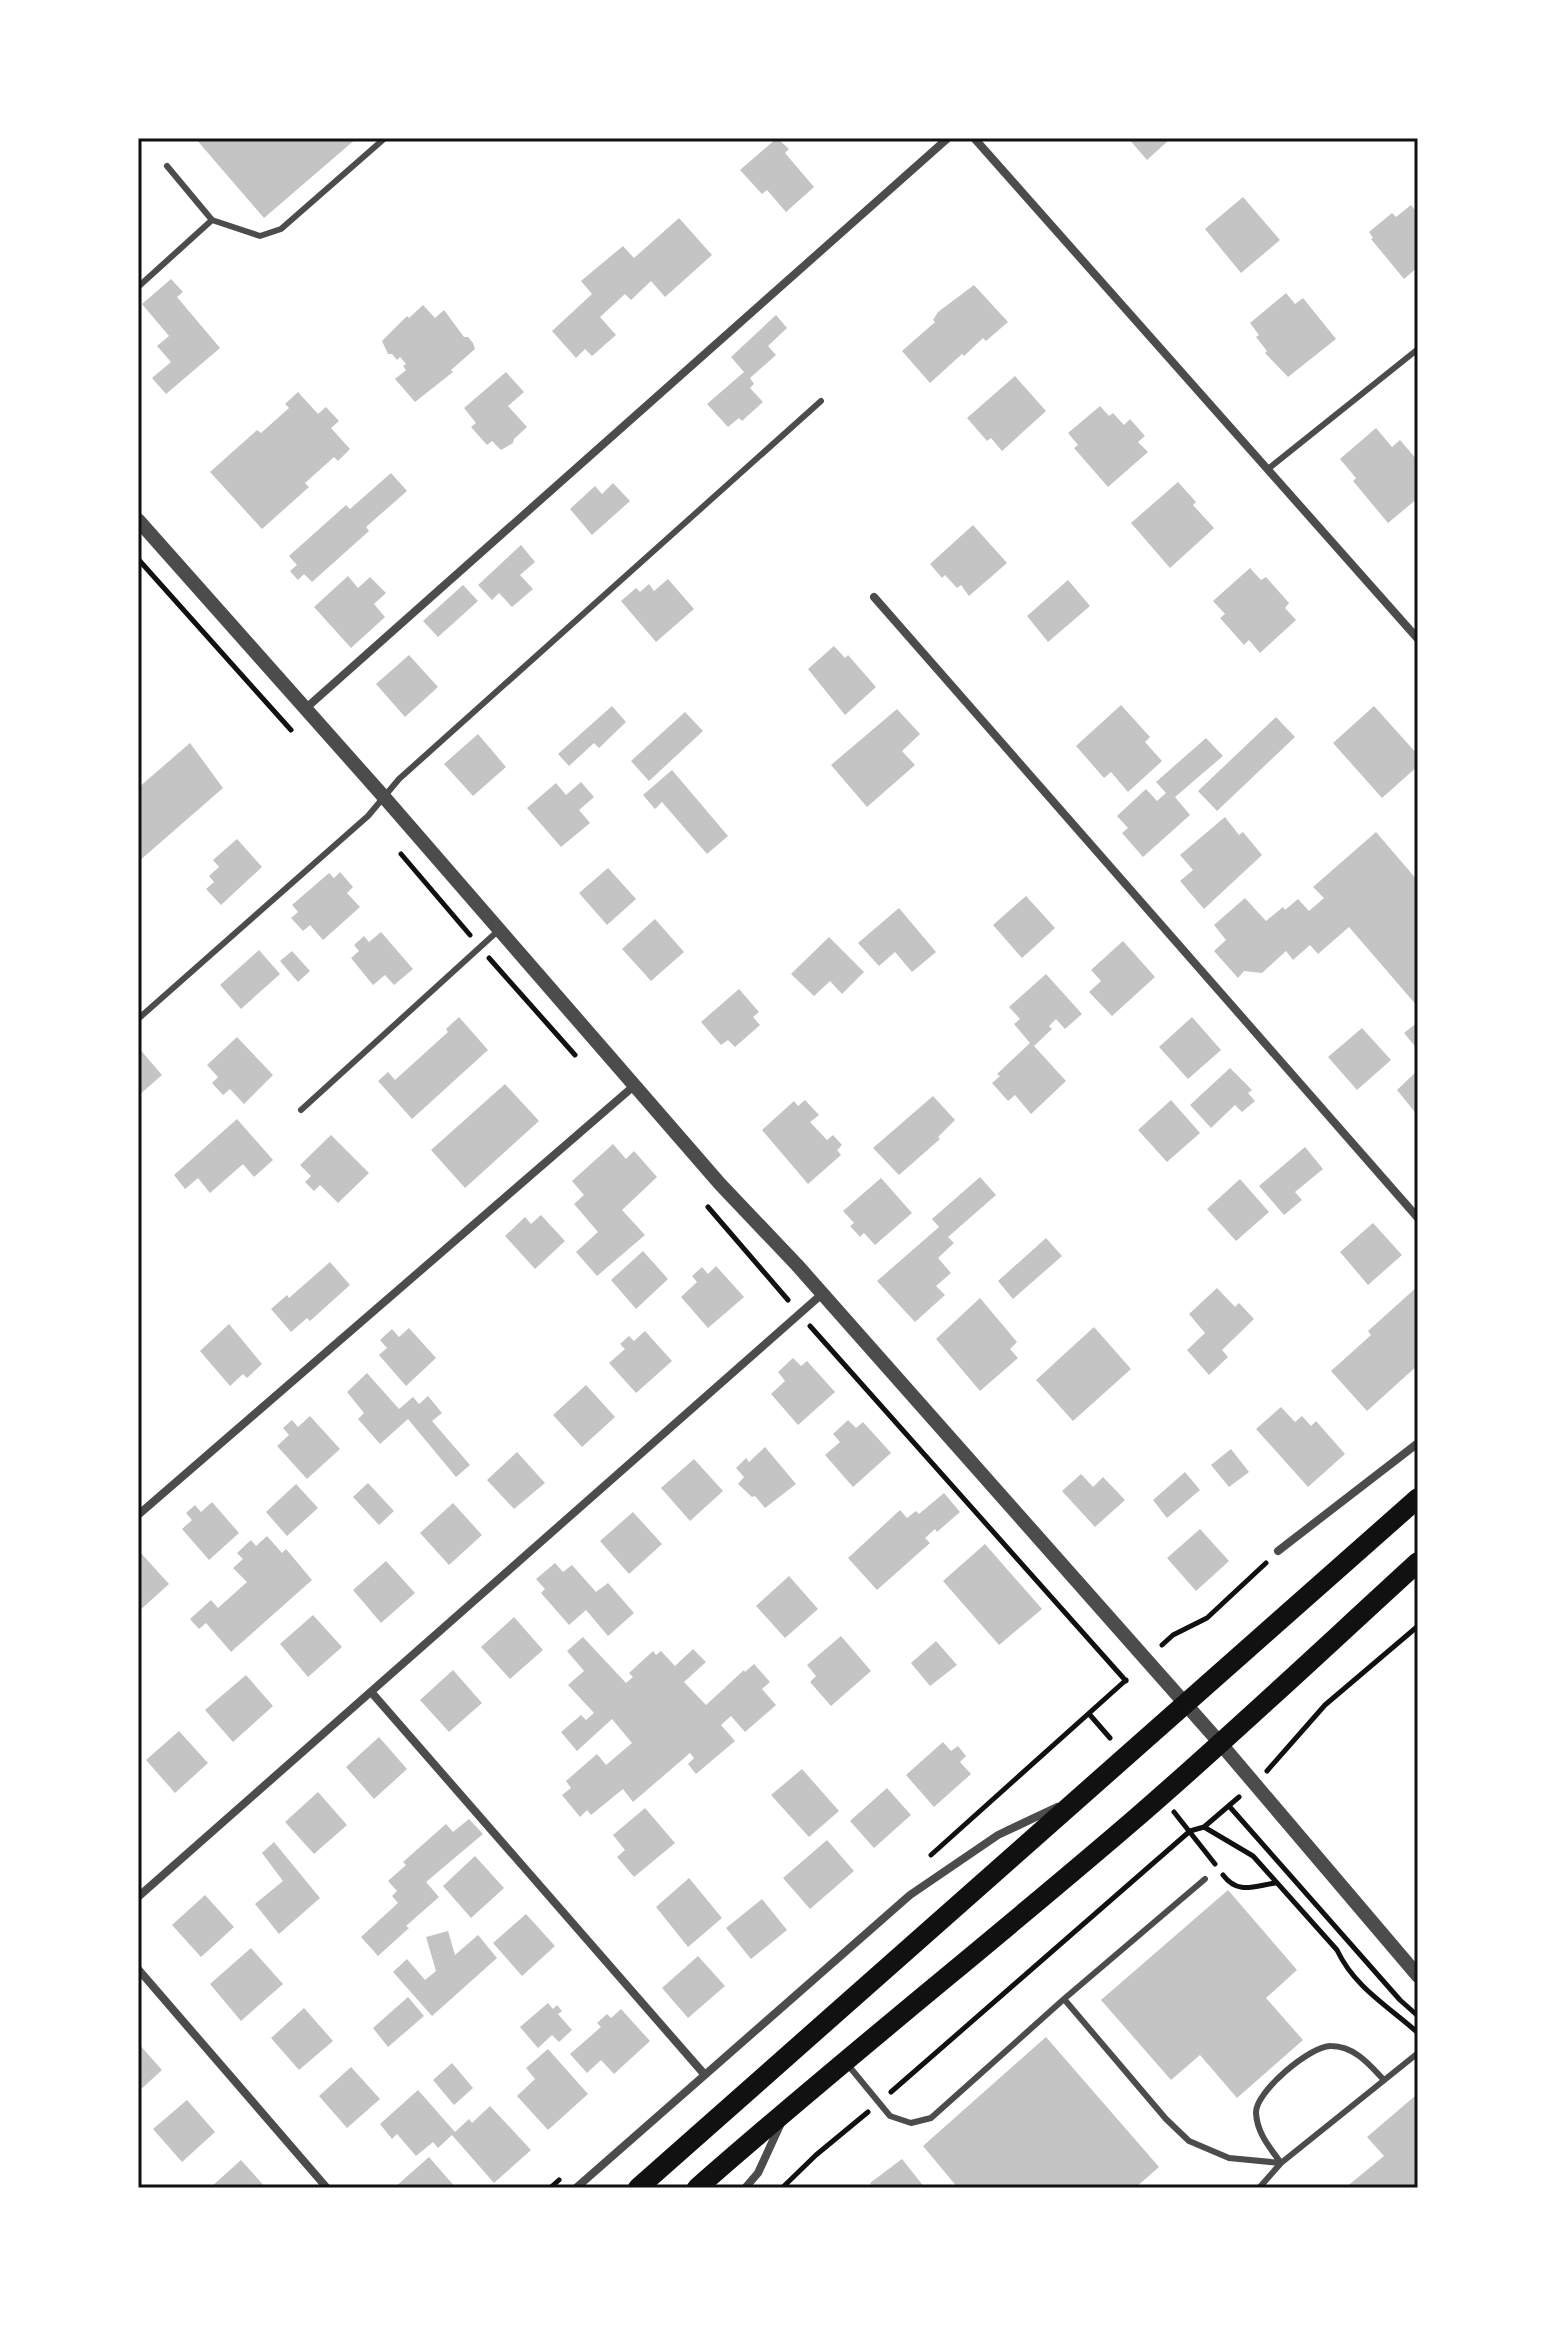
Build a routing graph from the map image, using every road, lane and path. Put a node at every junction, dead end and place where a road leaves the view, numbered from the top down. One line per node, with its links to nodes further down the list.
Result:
1 (385, 138): 5 (lane)
2 (948, 138): 13 (street)
3 (974, 138): 9 (street)
4 (167, 166): 5 (lane)
5 (212, 220): 6 (lane)
6 (138, 287)
7 (1418, 349): 9 (lane)
8 (821, 401): 14 (lane)
9 (1268, 469): 12 (street)
10 (138, 520): 13 (street)
11 (874, 597): 19 (street)
12 (1418, 639)
13 (305, 709): 14 (street)
14 (384, 797): 15 (street); 16 (lane)
15 (500, 929): 17 (street); 18 (lane)
16 (138, 1019)
17 (635, 1085): 20 (street); 23 (street)
18 (301, 1110)
19 (1418, 1218)
20 (822, 1294): 31 (street); 32 (street)
21 (1418, 1443): 24 (street)
22 (1418, 1498): 32 (highway)
23 (138, 1515)
24 (1278, 1551): 29 (path)
25 (1418, 1562): 27 (highway)
26 (1418, 1570): 27 (street)
27 (1398, 1581): 34 (highway)
28 (1418, 1626): 35 (path)
29 (1173, 1635)
30 (1126, 1681): 33 (path)
31 (372, 1693): 41 (street); 49 (street)
32 (1185, 1704): 34 (street); 36 (highway)
33 (1090, 1715)
34 (1220, 1743): 43 (street); 48 (highway)
35 (1279, 1759)
36 (1083, 1794): 49 (street); 56 (highway)
37 (1229, 1806): 45 (path)
38 (1190, 1831): 40 (path); 40 (path); 51 (path)
39 (1205, 1879): 44 (lane)
40 (1276, 1883): 46 (path)
41 (138, 1897)
42 (138, 1969): 54 (street)
43 (1418, 1976)
44 (1064, 1999): 51 (lane); 53 (lane)
45 (1418, 2016)
46 (1418, 2033)
47 (1418, 2053): 50 (lane)
48 (845, 2061): 51 (lane); 52 (highway)
49 (705, 2075): 55 (street)
50 (1383, 2079): 53 (lane); 53 (lane)
51 (878, 2103): 59 (path)
52 (786, 2112): 57 (highway); 58 (street)
53 (1281, 2163): 60 (lane)
54 (327, 2188)
55 (576, 2188)
56 (638, 2188)
57 (697, 2188)
58 (745, 2188)
59 (782, 2188)
60 (1259, 2188)

